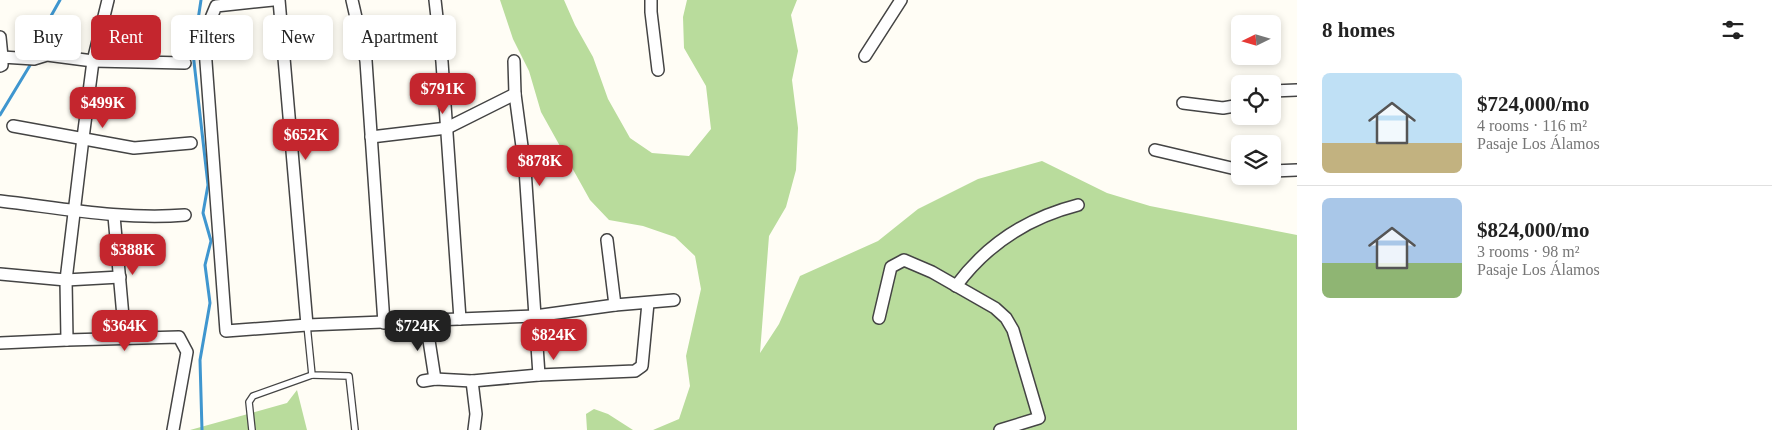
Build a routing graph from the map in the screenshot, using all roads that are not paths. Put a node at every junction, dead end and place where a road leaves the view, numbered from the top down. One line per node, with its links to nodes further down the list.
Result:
1 (108, 0): 10 (street)
2 (273, 0): 47 (street)
3 (279, 0): 47 (street)
4 (352, 0): 22 (street)
5 (435, 0): 21 (street)
6 (651, 0): 14 (street)
7 (901, 0): 9 (street)
8 (0, 37): 12 (street)
9 (864, 56)
10 (93, 61): 12 (street); 13 (street); 23 (street)
11 (514, 61): 17 (street)
12 (1, 62)
13 (185, 63)
14 (658, 70)
15 (1281, 90): 16 (street)
16 (1297, 90)
17 (515, 94): 21 (street); 42 (street)
18 (1183, 103): 19 (street)
19 (1231, 107)
20 (14, 126): 23 (street)
21 (446, 128): 22 (street); 44 (street)
22 (371, 137): 46 (street)
23 (83, 138): 24 (street); 31 (street)
24 (191, 143)
25 (1155, 150): 26 (street)
26 (1231, 168)
27 (1297, 170): 28 (street)
28 (1281, 171)
29 (0, 201): 31 (street)
30 (1078, 205): 38 (street)
31 (74, 210): 33 (street); 37 (street)
32 (184, 215): 33 (street)
33 (114, 216): 36 (street)
34 (607, 240): 41 (street)
35 (0, 274): 37 (street)
36 (120, 278): 37 (street); 48 (street)
37 (66, 280): 49 (street)
38 (956, 286): 43 (street); 58 (street)
39 (674, 300): 40 (street)
40 (648, 302): 41 (street); 52 (street)
41 (615, 305): 42 (street)
42 (536, 316): 44 (street); 52 (street)
43 (879, 318)
44 (460, 319): 45 (street)
45 (426, 321): 46 (street); 53 (street)
46 (384, 323): 47 (street)
47 (307, 325): 51 (lane)
48 (125, 339): 49 (street); 54 (street)
49 (67, 340): 50 (street)
50 (0, 343)
51 (312, 375): 55 (lane); 56 (lane)
52 (539, 375): 53 (street)
53 (472, 381): 57 (street)
54 (173, 430)
55 (252, 430)
56 (355, 430)
57 (474, 430)
58 (1000, 430)

